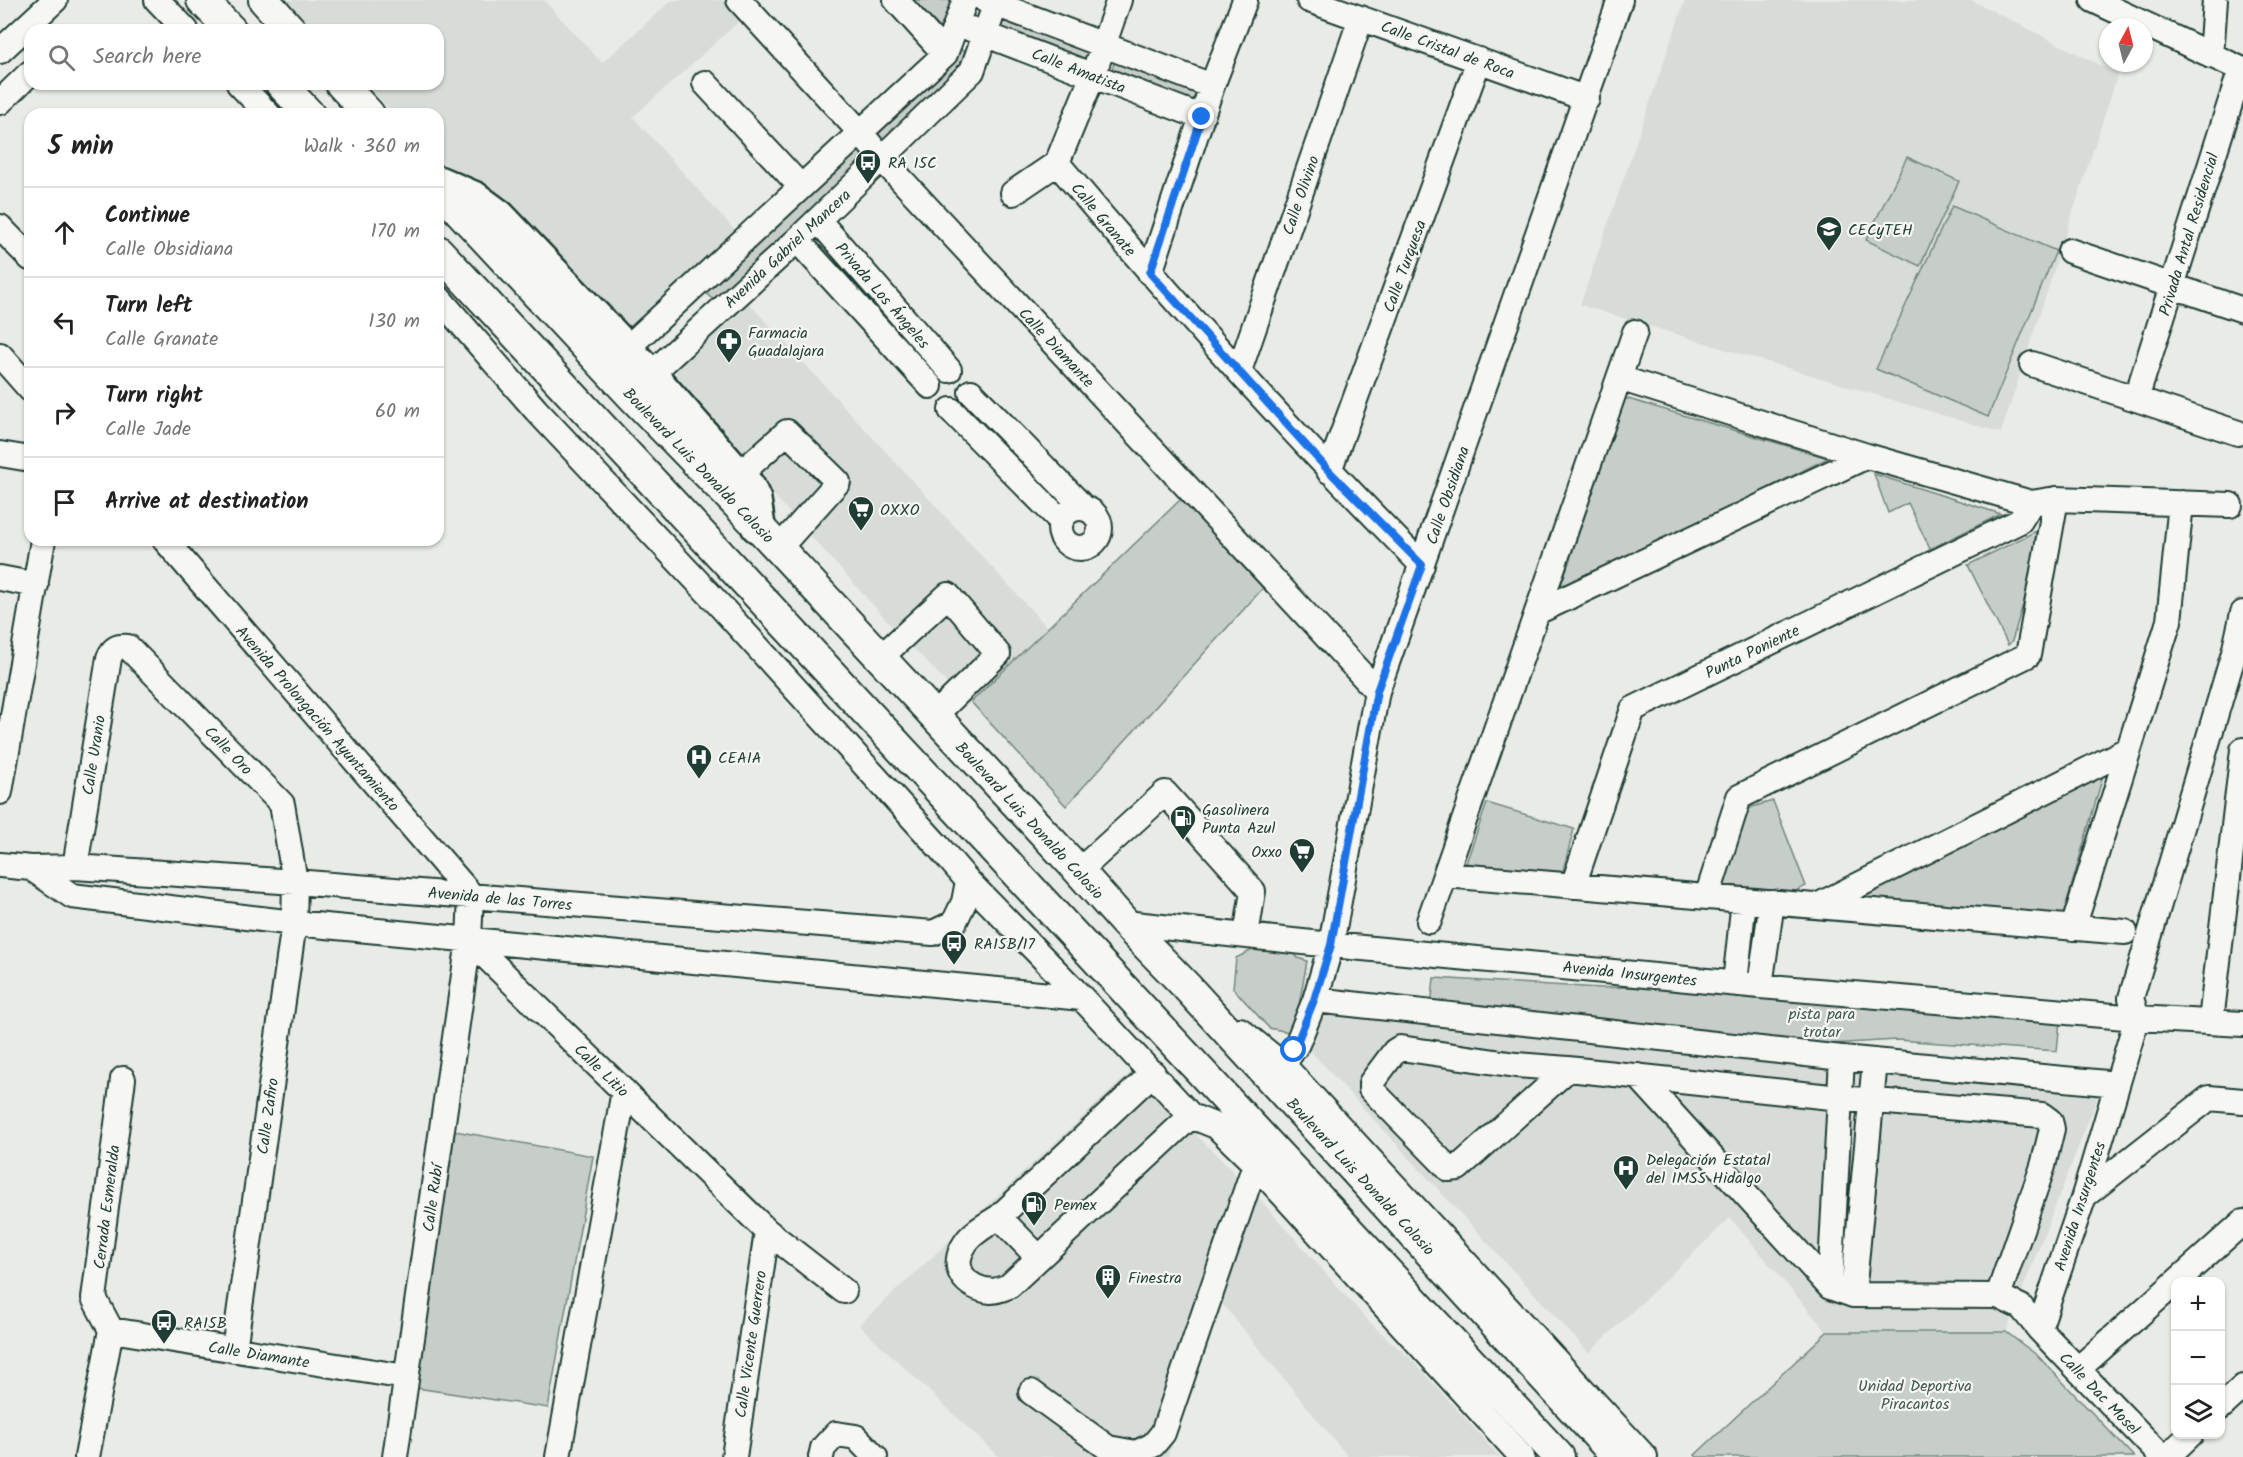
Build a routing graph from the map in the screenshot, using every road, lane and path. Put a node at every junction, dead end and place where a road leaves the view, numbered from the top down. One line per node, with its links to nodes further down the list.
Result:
1 (55, 0): 16 (street)
2 (157, 0): 17 (street)
3 (202, 0): 18 (main road)
4 (264, 0): 19 (main road)
5 (739, 0): 42 (street, Calle Diamante)
6 (896, 0): 25 (street)
7 (965, 0): 20 (street)
8 (1119, 0): 23 (street)
9 (1245, 0): 32 (street)
10 (1309, 0): 15 (street, Calle Cristal de Roca)
11 (1620, 0): 36 (street, Calle Obsidiana)
12 (2093, 0): 26 (street)
13 (2215, 0): 26 (street)
14 (993, 1): 22 (street, Avenida Gabriel Mancera); 23 (street, Calle Amatista)
15 (1361, 18): 27 (street, Calle Cristal de Roca); 66 (street, Calle Olivino)
16 (29, 24)
17 (180, 24)
18 (225, 24)
19 (286, 24)
20 (957, 24): 22 (street, Calle Amatista); 25 (street)
21 (24, 29): 24 (street)
22 (986, 34): 29 (street, Calle Amatista); 43 (street, Avenida Gabriel Mancera)
23 (1104, 45): 29 (street); 32 (street, Calle Amatista)
24 (0, 51)
25 (945, 54): 42 (street)
26 (2211, 56): 28 (street)
27 (1479, 60): 36 (street, Calle Cristal de Roca); 78 (street, Calle Turquesa)
28 (2242, 70): 57 (street, Privada Antal Residencial)
29 (1093, 75): 41 (street, Calle Amatista); 44 (street)
30 (24, 79): 37 (street)
31 (705, 84): 46 (street)
32 (1212, 86): 41 (street)
33 (244, 90): 38 (street)
34 (287, 90): 39 (main road)
35 (347, 90): 40 (main road)
36 (1587, 99): 89 (street, Calle Obsidiana)
37 (0, 102)
38 (260, 108)
39 (303, 108)
40 (363, 108)
41 (1202, 117): 55 (street)
42 (860, 132): 43 (street, Calle Diamante); 46 (street)
43 (882, 159): 49 (street, Avenida Gabriel Mancera); 96 (street, Calle Diamante)
44 (1057, 163): 47 (street); 55 (street, Calle Granate)
45 (444, 186): 62 (highway)
46 (801, 187): 56 (street)
47 (1014, 193)
48 (444, 194): 86 (main road, Boulevard Luis Donaldo Colosio)
49 (818, 220): 51 (street, Avenida Gabriel Mancera); 65 (street, Privada Los Ángeles)
50 (0, 227): 53 (street)
51 (797, 240): 60 (street, Avenida Gabriel Mancera); 70 (street, Privada Los Ángeles)
52 (2070, 251): 57 (street)
53 (24, 252)
54 (444, 258): 145 (main road)
55 (1150, 273): 66 (street, Calle Granate)
56 (695, 286): 60 (street); 62 (street)
57 (2173, 286): 59 (street); 72 (street, Privada Antal Residencial)
58 (444, 304): 107 (street)
59 (2243, 309)
60 (719, 312): 67 (street, Avenida Gabriel Mancera)
61 (1635, 332): 68 (street)
62 (625, 350): 67 (highway)
63 (0, 355): 69 (street)
64 (2032, 364): 72 (street)
65 (948, 370): 70 (street); 71 (street)
66 (1239, 371): 78 (street, Calle Granate)
67 (650, 375): 79 (highway)
68 (1619, 378): 76 (street); 92 (street)
69 (24, 382)
70 (930, 386): 73 (street)
71 (971, 392): 73 (street); 84 (street)
72 (2136, 399): 74 (street)
73 (951, 410): 85 (street)
74 (2238, 434)
75 (0, 454): 77 (street)
76 (1867, 456): 81 (street); 92 (street)
77 (24, 458)
78 (1329, 471): 89 (street, Calle Granate)
79 (739, 475): 86 (highway); 86 (street)
80 (2056, 499): 81 (street); 82 (street); 111 (street)
81 (2031, 503): 109 (street, Punta Poniente)
82 (2181, 503): 83 (street); 98 (street)
83 (2230, 505)
84 (1084, 508): 85 (street); 85 (street)
85 (1061, 521)
86 (769, 537): 95 (main road, Boulevard Luis Donaldo Colosio)
87 (42, 546): 91 (street)
88 (170, 546): 110 (street, Avenida Prolongación Ayuntamiento)
89 (1422, 565): 96 (street, Calle Obsidiana)
90 (0, 579): 91 (street)
91 (36, 585): 100 (street)
92 (1537, 612): 106 (street)
93 (2243, 612): 129 (street)
94 (119, 646): 103 (street, Calle Uranio); 108 (street, Calle Oro)
95 (881, 657): 97 (main road, Boulevard Luis Donaldo Colosio); 97 (street)
96 (1377, 691): 123 (street, Calle Obsidiana)
97 (934, 716): 104 (main road, Boulevard Luis Donaldo Colosio)
98 (2129, 749): 114 (street); 119 (street)
99 (2243, 750): 130 (street)
100 (0, 792)
101 (0, 865): 102 (street, Avenida de las Torres)
102 (31, 867): 103 (street, Avenida de las Torres); 115 (street)
103 (75, 867): 105 (street, Avenida de las Torres)
104 (1079, 871): 118 (main road, Boulevard Luis Donaldo Colosio); 121 (street)
105 (164, 873): 108 (street, Avenida de las Torres); 115 (street)
106 (1445, 875): 109 (street); 116 (street)
107 (968, 881): 110 (street, Avenida de las Torres); 127 (street)
108 (295, 882): 110 (street, Avenida de las Torres); 117 (street, Calle Zafiro)
109 (1573, 886): 111 (street)
110 (471, 895): 122 (street)
111 (1707, 897): 112 (street)
112 (1744, 900): 113 (street); 124 (street)
113 (1772, 902): 114 (street); 126 (street)
114 (1816, 906): 119 (street)
115 (160, 907): 117 (street)
116 (1429, 921)
117 (294, 923): 122 (street); 159 (street, Calle Zafiro)
118 (1125, 923): 121 (street, Avenida Insurgentes); 125 (main road, Boulevard Luis Donaldo Colosio)
119 (2073, 928): 120 (street)
120 (2125, 932)
121 (1246, 936): 123 (street, Avenida Insurgentes)
122 (469, 940): 127 (street); 140 (street, Calle Litio); 161 (street, Calle Rubí)
123 (1331, 945): 124 (street, Avenida Insurgentes); 128 (street, Calle Obsidiana)
124 (1735, 983): 126 (street, Avenida Insurgentes)
125 (1186, 986): 134 (street); 174 (main road, Boulevard Luis Donaldo Colosio)
126 (1760, 986): 129 (street, Avenida Insurgentes)
127 (1082, 999): 136 (street)
128 (1314, 1000): 132 (street); 134 (street, Calle Obsidiana)
129 (2137, 1018): 130 (street, Avenida Insurgentes); 139 (street, Avenida Insurgentes)
130 (2211, 1021): 131 (street, Avenida Insurgentes)
131 (2243, 1024)
132 (1842, 1058): 133 (street); 141 (street)
133 (1875, 1061): 139 (street); 142 (street)
134 (1283, 1065): 175 (street)
135 (1568, 1069): 135 (street); 137 (street)
136 (1153, 1073): 144 (street); 147 (street)
137 (1638, 1076): 141 (street); 153 (street)
138 (123, 1079): 158 (street, Cerrada Esmeralda)
139 (2117, 1084): 146 (street, Avenida Insurgentes)
140 (624, 1090): 149 (street, Calle Litio); 168 (street)
141 (1840, 1098): 142 (street); 153 (street)
142 (1871, 1099): 155 (street); 156 (street)
143 (2243, 1101): 146 (street)
144 (1191, 1116): 145 (street); 150 (street)
145 (1259, 1152): 163 (street); 172 (street); 173 (main road)
146 (2084, 1196): 157 (street, Avenida Insurgentes)
147 (999, 1217): 150 (street); 150 (street)
148 (2243, 1222): 151 (street)
149 (767, 1231): 154 (street, Calle Litio); 169 (street, Calle Vicente Guerrero)
150 (1039, 1258)
151 (2182, 1277)
152 (2171, 1286): 160 (street)
153 (1830, 1287): 155 (street)
154 (844, 1291)
155 (1853, 1295): 156 (street)
156 (1998, 1296): 157 (street, Calle Dac Mosel)
157 (2039, 1329): 160 (street, Calle Dac Mosel)
158 (111, 1330): 159 (street, Calle Diamante); 166 (street)
159 (234, 1350): 161 (street, Calle Diamante)
160 (2078, 1369): 176 (street, Calle Dac Mosel)
161 (406, 1377): 167 (street, Calle Rubí)
162 (2243, 1387): 164 (street)
163 (1031, 1392)
164 (2225, 1403)
165 (2186, 1439): 177 (street)
166 (87, 1457)
167 (395, 1457)
168 (558, 1457)
169 (734, 1457)
170 (821, 1457): 171 (street)
171 (875, 1457)
172 (1522, 1457)
173 (1559, 1457)
174 (1617, 1457)
175 (1645, 1457)
176 (2162, 1457)
177 (2167, 1457)

